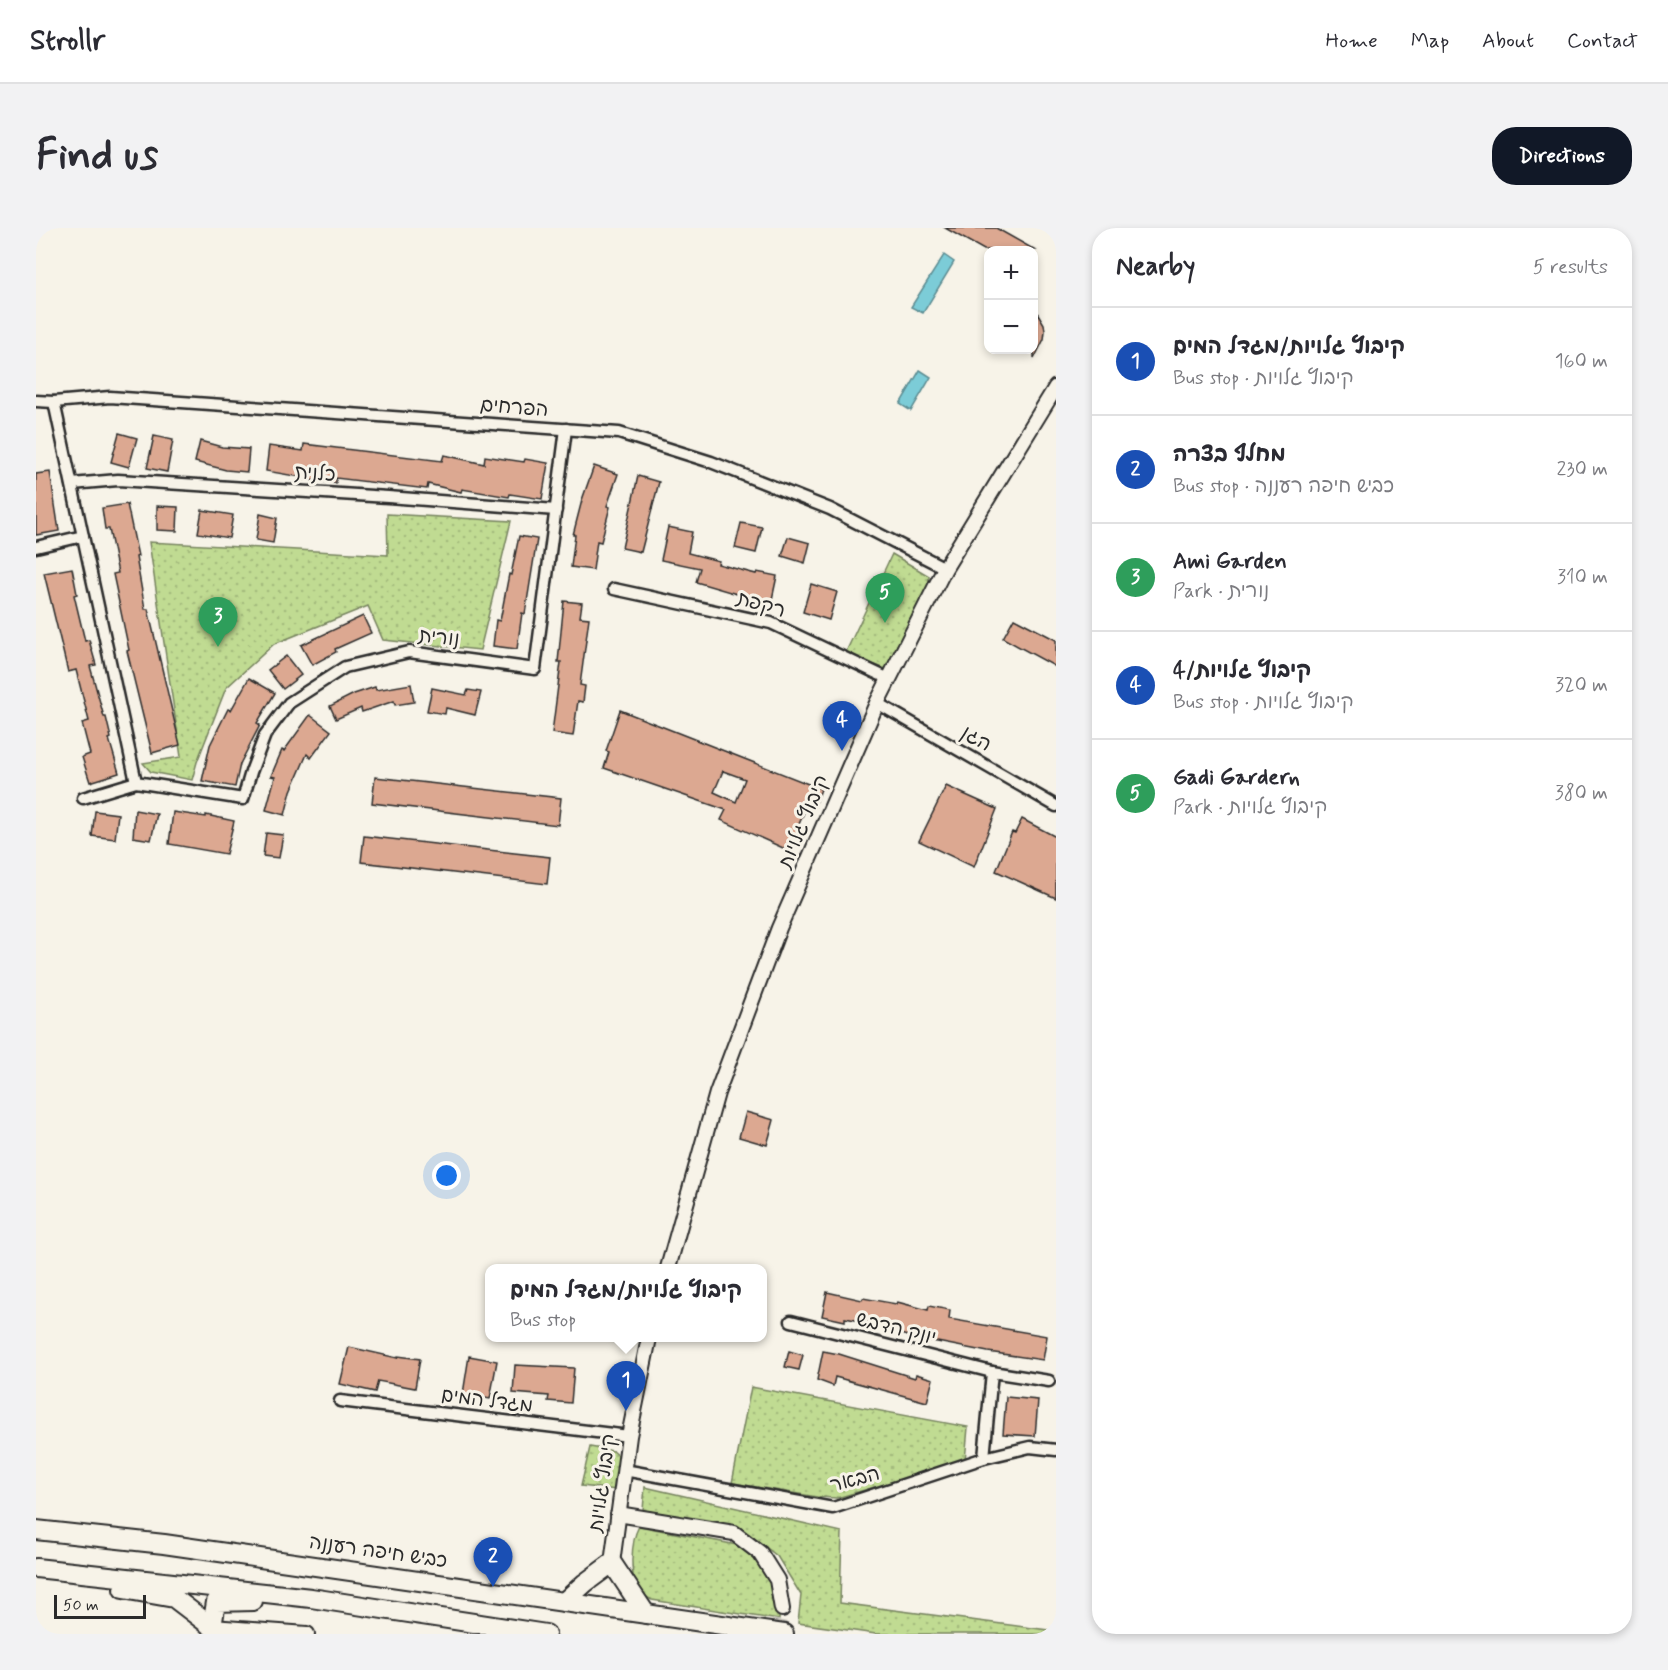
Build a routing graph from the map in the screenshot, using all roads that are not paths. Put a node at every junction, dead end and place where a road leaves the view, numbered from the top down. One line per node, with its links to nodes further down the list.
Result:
1 (1056, 387): 9 (street, קיבוץ גלויות)
2 (36, 402): 3 (street, הפרחים)
3 (54, 402): 4 (street, הפרחים); 5 (street)
4 (566, 429): 6 (street, נורית); 9 (street, הפרחים)
5 (72, 484): 6 (street, כלנית); 7 (street)
6 (556, 510): 13 (street, נורית)
7 (83, 536): 8 (street); 13 (street)
8 (36, 547)
9 (945, 568): 11 (street, קיבוץ גלויות)
10 (614, 590): 11 (street, רקפת)
11 (889, 679): 12 (street, קיבוץ גלויות)
12 (877, 703): 15 (street, הגן); 16 (street, קיבוץ גלויות)
13 (136, 782): 14 (street, נורית)
14 (83, 798)
15 (1056, 806)
16 (669, 1264)
17 (791, 1321): 19 (street, יונק הדבש)
18 (648, 1342): 22 (street, קיבוץ גלויות)
19 (992, 1372): 20 (street, יונק הדבש); 24 (street)
20 (1049, 1381)
21 (340, 1401): 22 (street, מגדל המים)
22 (629, 1436): 25 (street, קיבוץ גלויות)
23 (1056, 1450): 24 (street, הבאר)
24 (984, 1458): 25 (street, הבאר)
25 (624, 1470): 26 (street, קיבוץ גלויות)
26 (618, 1514): 28 (street, קיבוץ גלויות); 33 (street)
27 (36, 1530): 32 (highway, כביש חיפה רעננה)
28 (612, 1563): 32 (highway); 34 (highway)
29 (36, 1568): 30 (highway)
30 (58, 1570): 31 (highway); 35 (highway)
31 (311, 1598): 35 (highway); 37 (highway)
32 (564, 1602): 34 (highway, כביש חיפה רעננה)
33 (782, 1610)
34 (646, 1614): 38 (highway, כביש חיפה רעננה)
35 (212, 1627): 36 (street)
36 (307, 1634)
37 (546, 1634)
38 (784, 1634)

